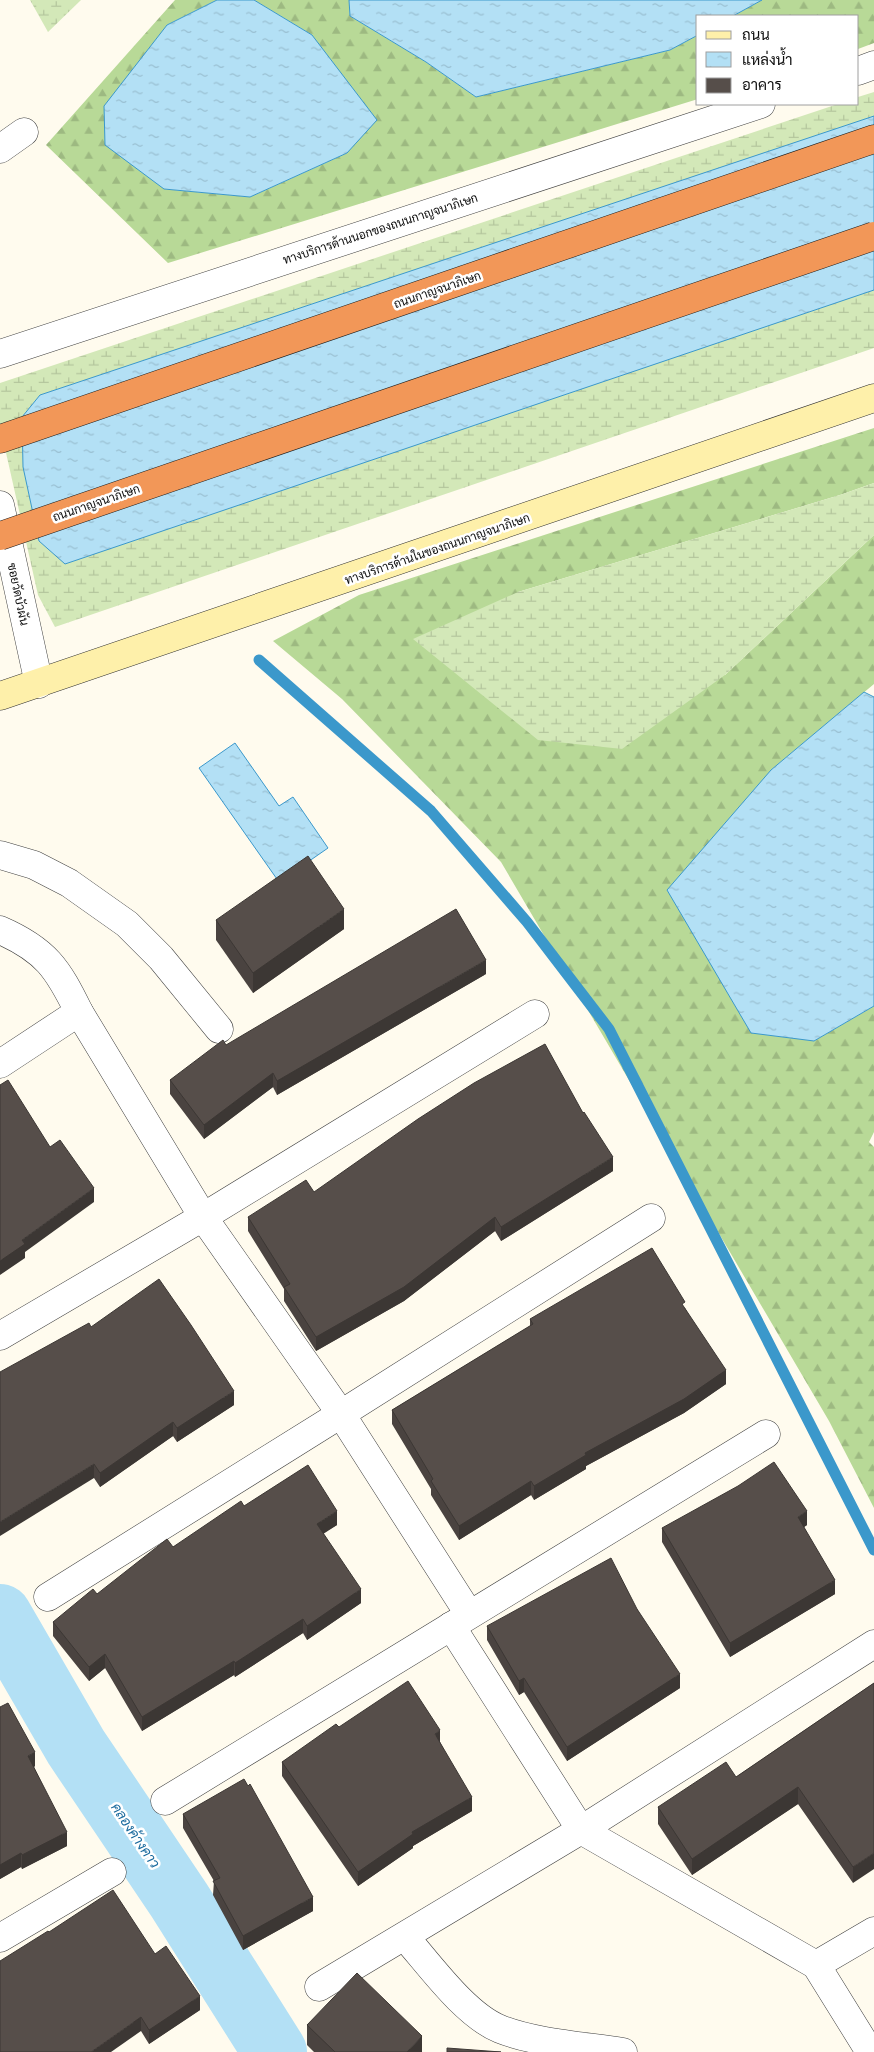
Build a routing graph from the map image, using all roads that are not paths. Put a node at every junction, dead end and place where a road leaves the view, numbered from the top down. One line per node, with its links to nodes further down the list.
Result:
1 (874, 65): 2 (street)
2 (859, 71)
3 (758, 105): 8 (street, ทางบริการด้านนอกของถนนกาญจนาภิเษก)
4 (24, 132): 6 (street)
5 (874, 139): 10 (highway, ถนนกาญจนาภิเษก)
6 (0, 149)
7 (874, 236): 12 (highway, ถนนกาญจนาภิเษก, bridge)
8 (0, 354)
9 (874, 398): 13 (main road, ทางบริการด้านในของถนนกาญจนาภิเษก)
10 (0, 439)
11 (0, 505): 13 (street, ซอยวัดบัวผัน)
12 (0, 536)
13 (39, 684): 14 (main road, ทางบริการด้านในของถนนกาญจนาภิเษก)
14 (0, 696)
15 (0, 855): 19 (street)
16 (0, 928): 17 (street)
17 (79, 1012): 20 (street); 21 (street)
18 (535, 1014): 21 (street)
19 (219, 1029)
20 (0, 1064)
21 (203, 1217): 23 (street); 24 (street)
22 (651, 1218): 24 (street)
23 (0, 1336)
24 (341, 1414): 26 (street); 27 (street)
25 (766, 1434): 27 (street)
26 (48, 1597)
27 (460, 1620): 29 (street); 30 (street)
28 (874, 1644): 30 (street)
29 (165, 1801)
30 (581, 1830): 33 (street); 35 (street)
31 (112, 1872): 34 (street)
32 (874, 1930): 35 (street)
33 (404, 1937): 36 (street); 37 (street)
34 (0, 1938)
35 (816, 1965): 38 (street)
36 (319, 1987)
37 (623, 2052)
38 (870, 2052)

